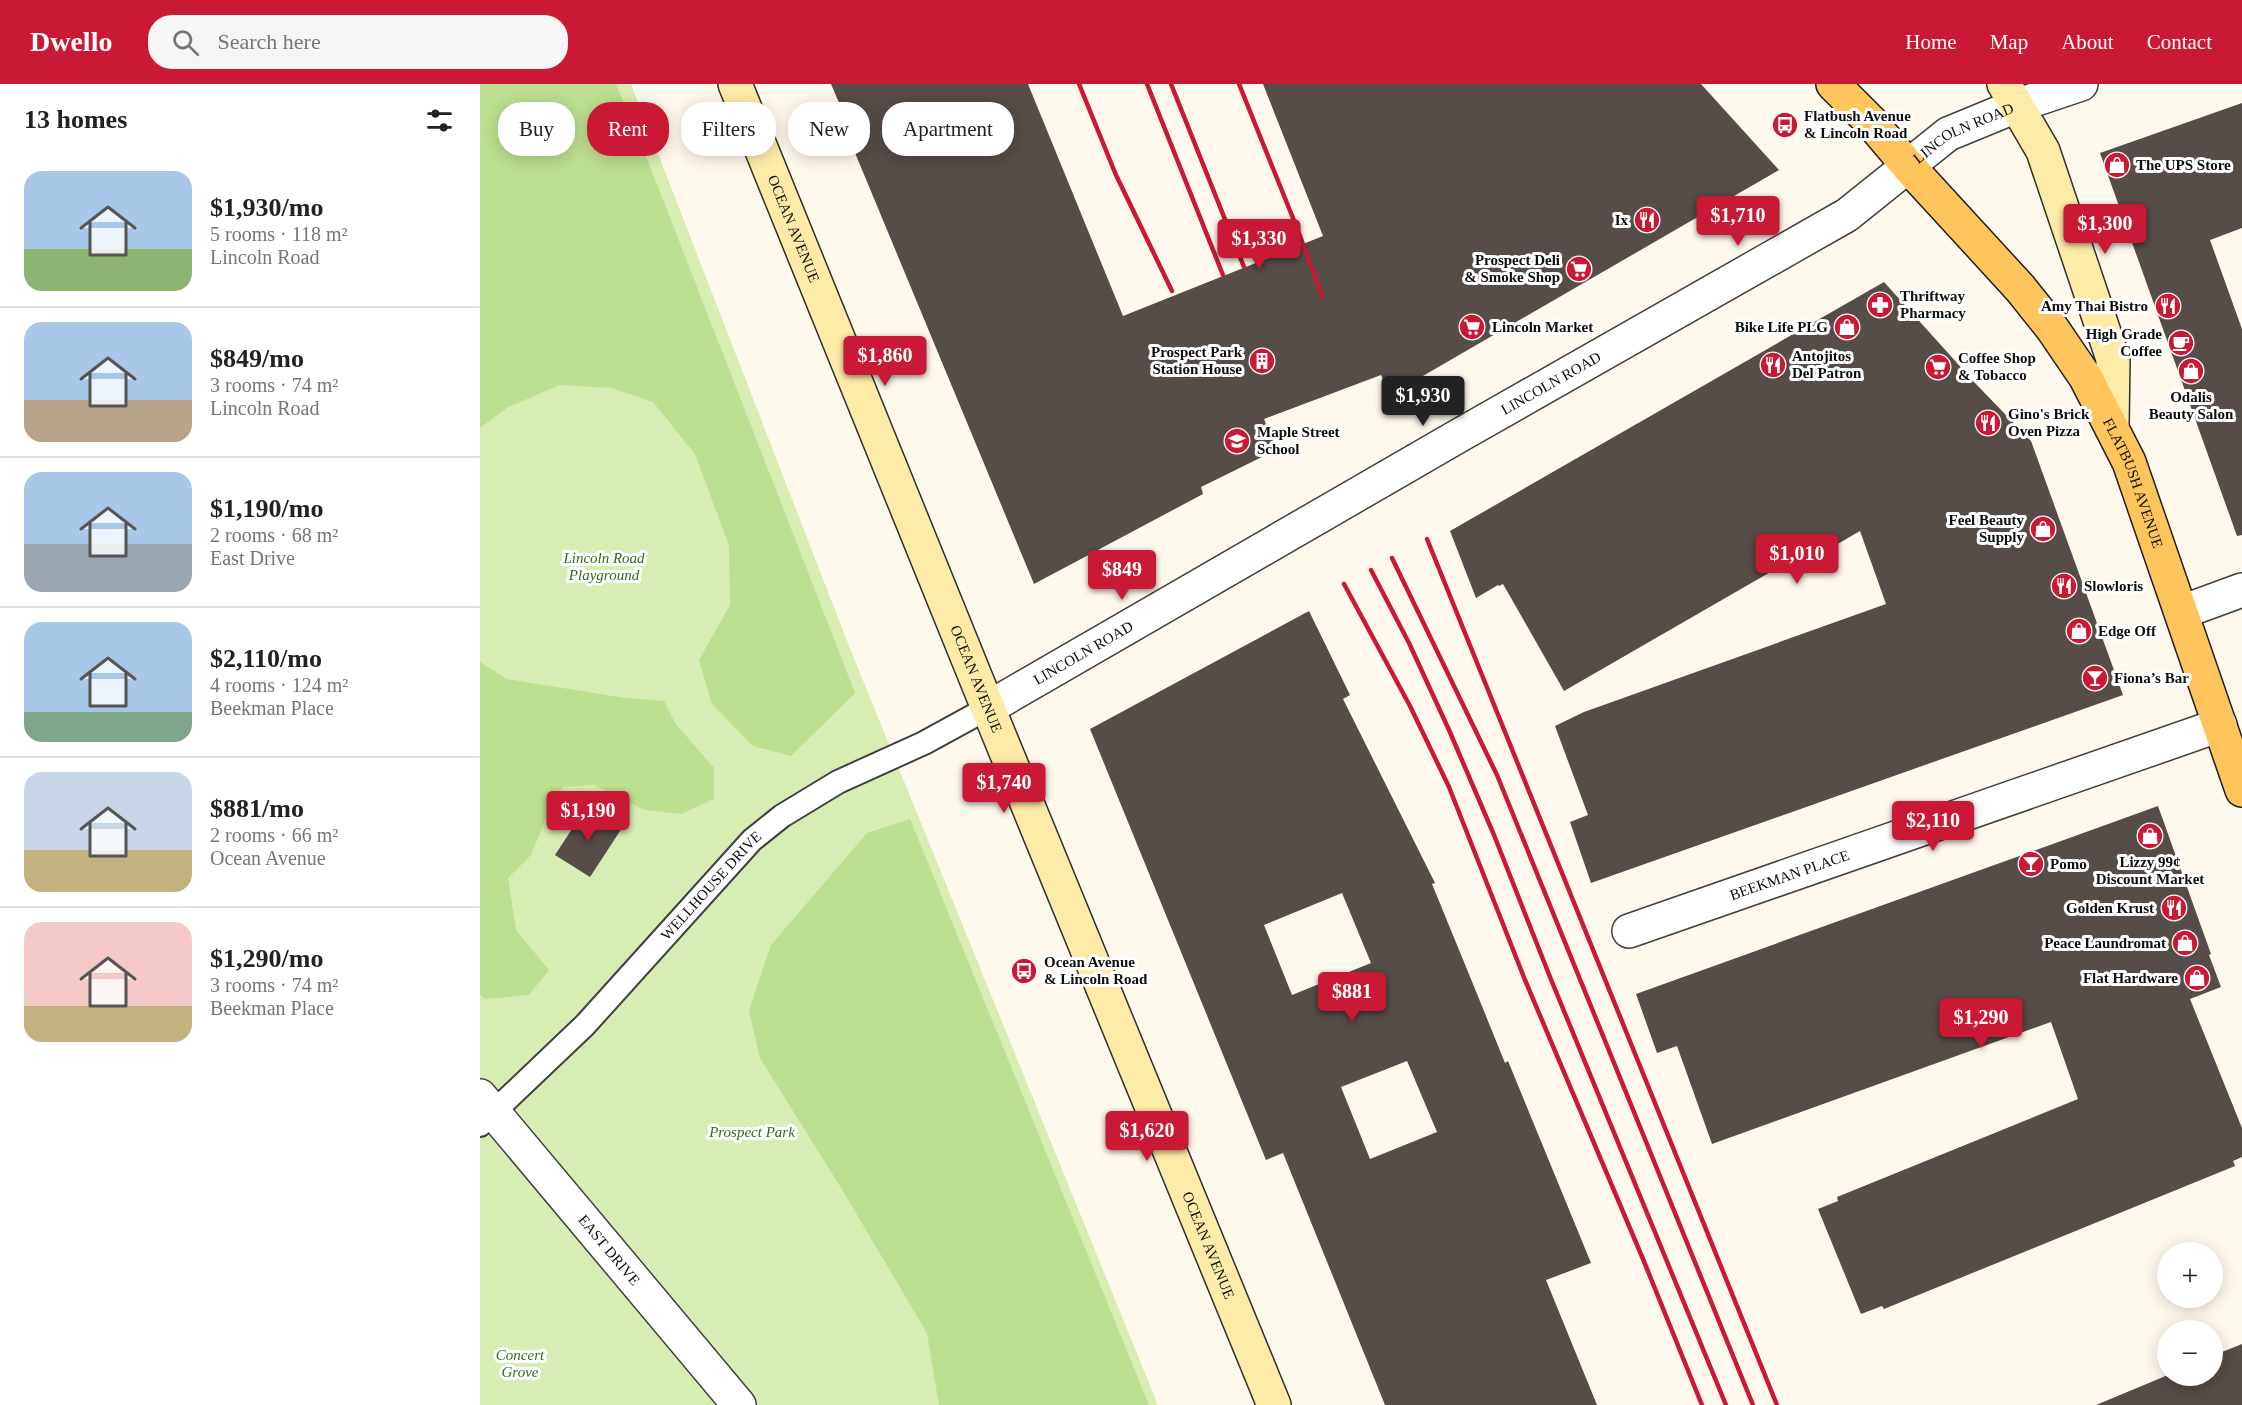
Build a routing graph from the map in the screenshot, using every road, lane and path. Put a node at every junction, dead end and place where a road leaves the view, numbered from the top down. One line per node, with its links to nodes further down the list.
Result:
1 (735, 84): 9 (main road, OCEAN AVENUE)
2 (1833, 84): 5 (main road, FLATBUSH AVENUE)
3 (2081, 84): 4 (street, LINCOLN ROAD)
4 (2010, 95): 5 (street, LINCOLN ROAD); 6 (main road)
5 (1908, 166): 6 (main road, FLATBUSH AVENUE); 9 (street, LINCOLN ROAD)
6 (2112, 425): 8 (main road, FLATBUSH AVENUE)
7 (2242, 590): 8 (street)
8 (2182, 612): 10 (main road, FLATBUSH AVENUE)
9 (988, 708): 13 (lane, WELLHOUSE DRIVE); 15 (main road, OCEAN AVENUE)
10 (2220, 725): 11 (main road, FLATBUSH AVENUE); 12 (street, BEEKMAN PLACE)
11 (2242, 790)
12 (1629, 932)
13 (485, 1111): 14 (street, EAST DRIVE)
14 (739, 1405)
15 (1274, 1405)

